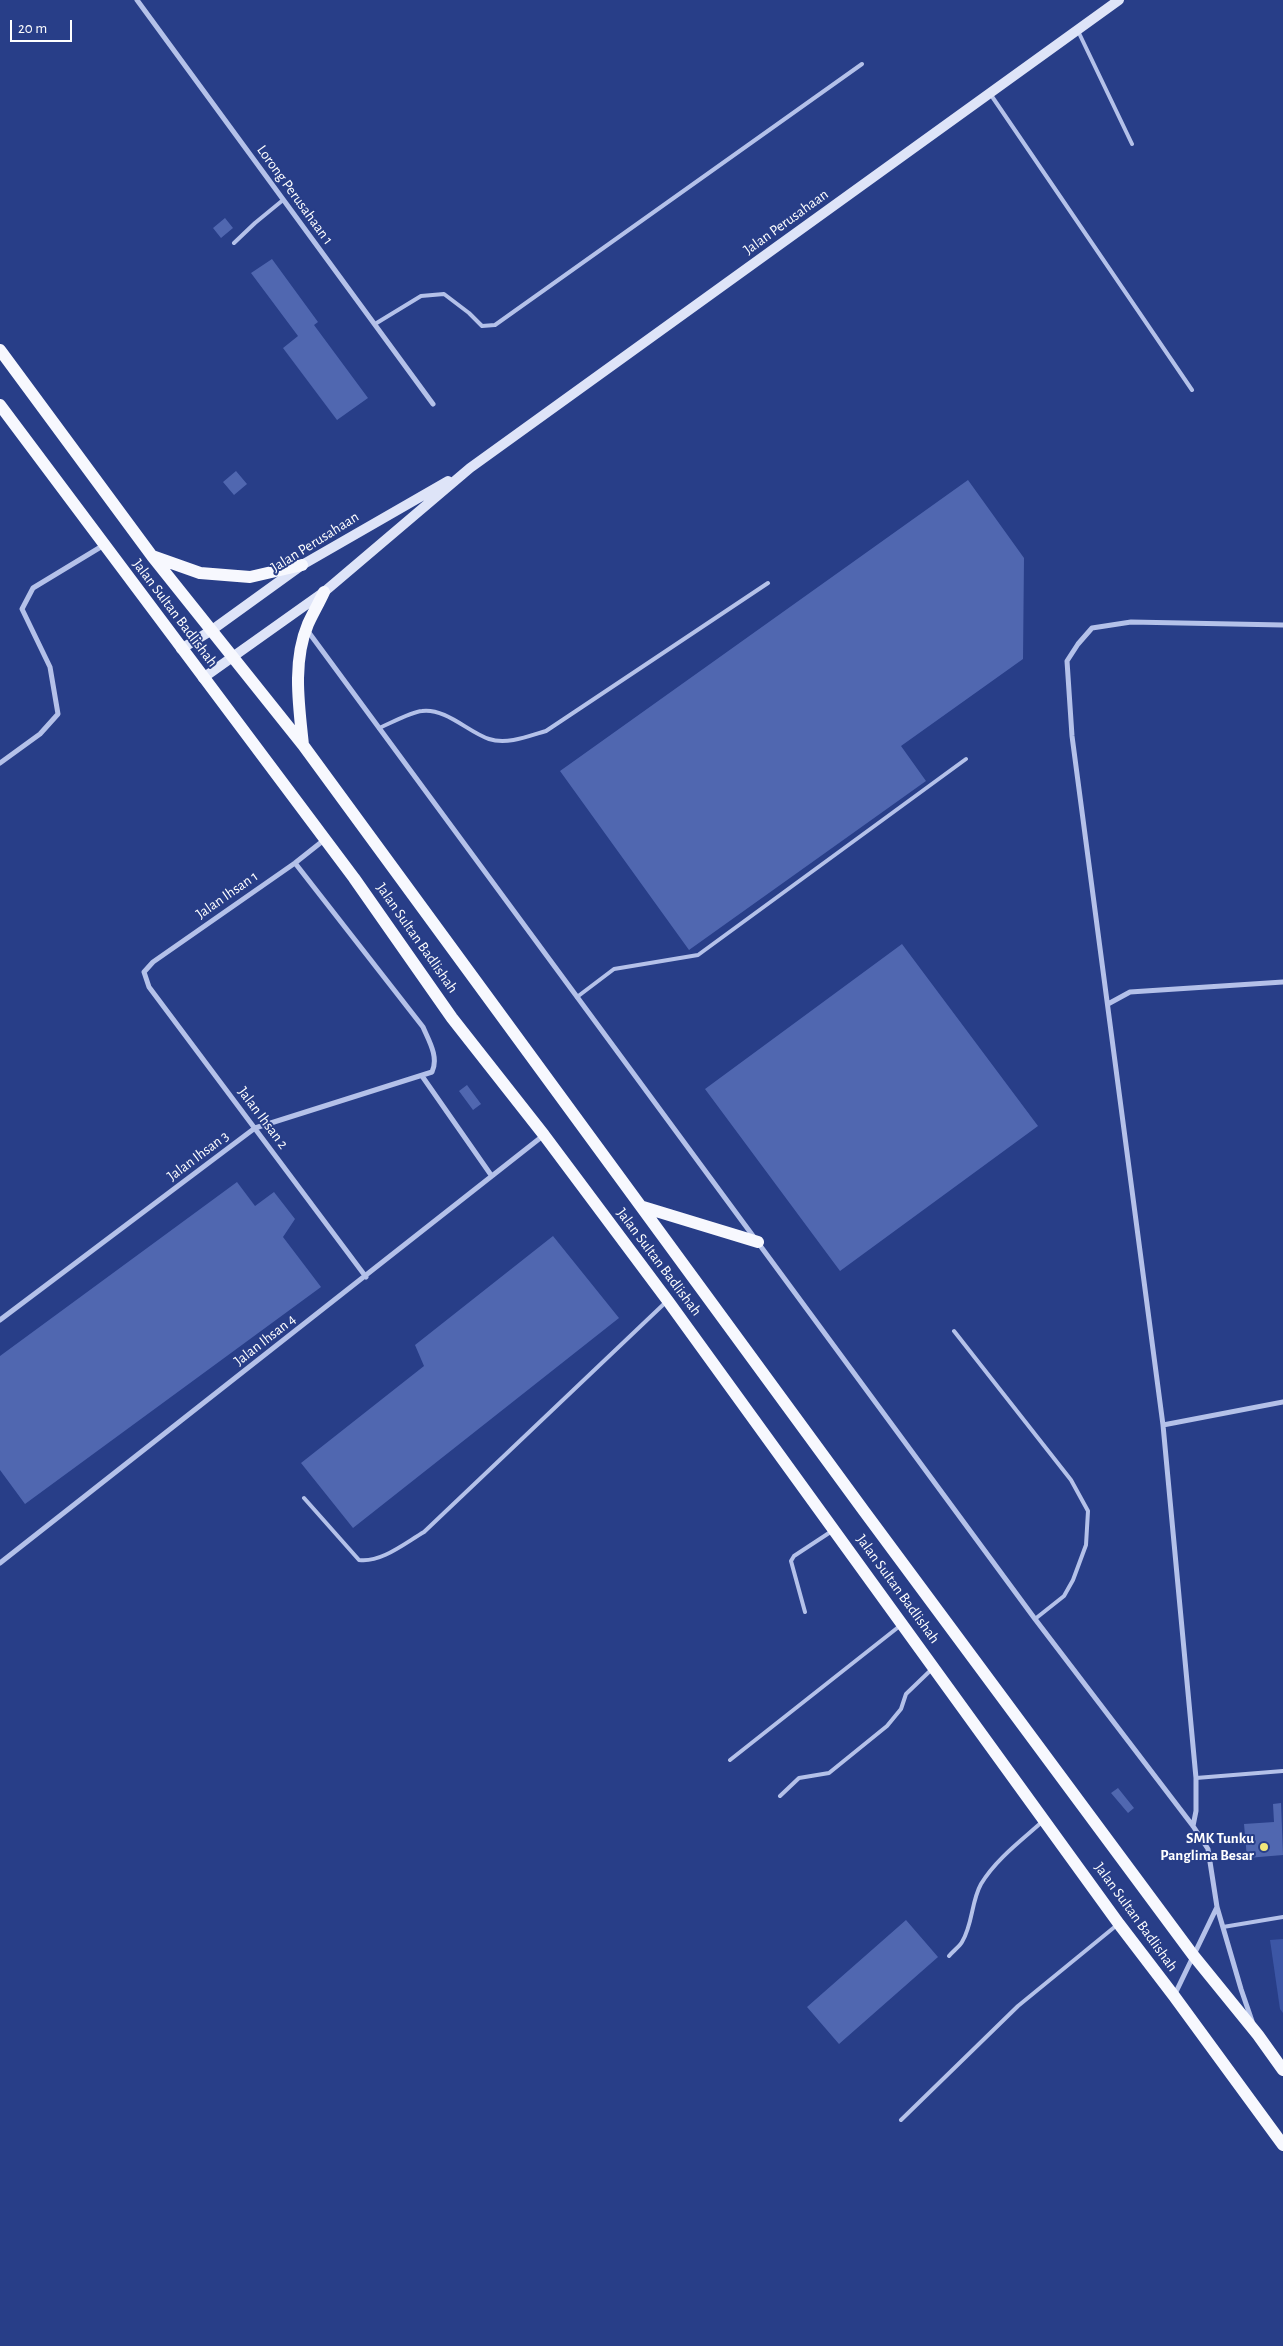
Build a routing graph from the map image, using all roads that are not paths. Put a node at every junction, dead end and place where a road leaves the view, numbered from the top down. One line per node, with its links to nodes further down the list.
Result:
1 (137, 0): 7 (street, Lorong Perusahaan 1)
2 (1119, 0): 3 (main road, Jalan Perusahaan)
3 (1078, 31): 5 (main road, Jalan Perusahaan); 6 (lane)
4 (862, 64): 9 (lane)
5 (990, 93): 11 (lane); 14 (main road, Jalan Perusahaan)
6 (1132, 144)
7 (284, 200): 8 (lane); 9 (street, Lorong Perusahaan 1)
8 (234, 243)
9 (375, 324): 12 (street, Lorong Perusahaan 1)
10 (0, 350): 16 (main road, Jalan Sultan Badlishah)
11 (1192, 390)
12 (433, 404)
13 (0, 405): 15 (main road, Jalan Sultan Badlishah)
14 (470, 468): 17 (main road, Jalan Perusahaan); 19 (main road, Jalan Perusahaan)
15 (104, 545): 23 (main road, Jalan Sultan Badlishah); 29 (street)
16 (152, 556): 17 (main road); 21 (main road, Jalan Sultan Badlishah)
17 (302, 564): 21 (main road, Jalan Perusahaan)
18 (768, 583): 26 (lane)
19 (324, 592): 22 (main road); 24 (main road, Jalan Perusahaan)
20 (1283, 625): 35 (street)
21 (212, 630): 23 (main road, Jalan Perusahaan); 24 (main road, Jalan Sultan Badlishah)
22 (307, 630): 26 (street); 27 (main road)
23 (181, 649): 25 (main road, Jalan Sultan Badlishah)
24 (234, 657): 25 (main road, Jalan Perusahaan); 27 (main road, Jalan Sultan Badlishah)
25 (203, 678): 30 (main road, Jalan Sultan Badlishah)
26 (379, 728): 34 (street)
27 (303, 745): 40 (main road, Jalan Sultan Badlishah)
28 (966, 759): 34 (lane)
29 (0, 763)
30 (325, 839): 31 (street, Jalan Ihsan 1); 38 (main road, Jalan Sultan Badlishah)
31 (295, 863): 32 (street, Jalan Ihsan 1); 36 (street, Jalan Ihsan 3)
32 (144, 972): 37 (street, Jalan Ihsan 2)
33 (1283, 982): 35 (street)
34 (577, 996): 41 (street)
35 (1108, 1004): 47 (street)
36 (422, 1076): 37 (street, Jalan Ihsan 3); 39 (street)
37 (256, 1128): 42 (street, Jalan Ihsan 2); 44 (street, Jalan Ihsan 3)
38 (544, 1135): 39 (street, Jalan Ihsan 4); 43 (main road, Jalan Sultan Badlishah)
39 (491, 1175): 42 (street, Jalan Ihsan 4)
40 (643, 1207): 41 (main road); 65 (main road, Jalan Sultan Badlishah)
41 (758, 1242): 52 (street)
42 (366, 1277): 50 (street, Jalan Ihsan 4)
43 (668, 1301): 48 (lane); 49 (main road, Jalan Sultan Badlishah)
44 (0, 1320)
45 (954, 1331): 52 (lane)
46 (1283, 1402): 47 (street)
47 (1163, 1425): 57 (street)
48 (304, 1498)
49 (834, 1529): 51 (lane); 53 (main road, Jalan Sultan Badlishah)
50 (0, 1563)
51 (805, 1612)
52 (1035, 1619): 60 (street)
53 (903, 1623): 54 (main road, Jalan Sultan Badlishah); 55 (lane)
54 (934, 1667): 58 (lane); 59 (main road, Jalan Sultan Badlishah)
55 (730, 1760)
56 (1283, 1771): 57 (lane)
57 (1196, 1778): 60 (street)
58 (780, 1796)
59 (1045, 1820): 63 (main road, Jalan Sultan Badlishah); 66 (lane)
60 (1193, 1826): 61 (street)
61 (1218, 1906): 64 (street); 65 (street)
62 (1283, 1917): 64 (lane)
63 (1119, 1924): 67 (main road, Jalan Sultan Badlishah); 70 (lane)
64 (1223, 1927): 68 (street)
65 (1193, 1955): 67 (street); 68 (main road, Jalan Sultan Badlishah)
66 (949, 1956)
67 (1174, 1996): 71 (main road, Jalan Sultan Badlishah)
68 (1258, 2035): 69 (main road, Jalan Sultan Badlishah)
69 (1283, 2070)
70 (901, 2120)
71 (1283, 2145)

